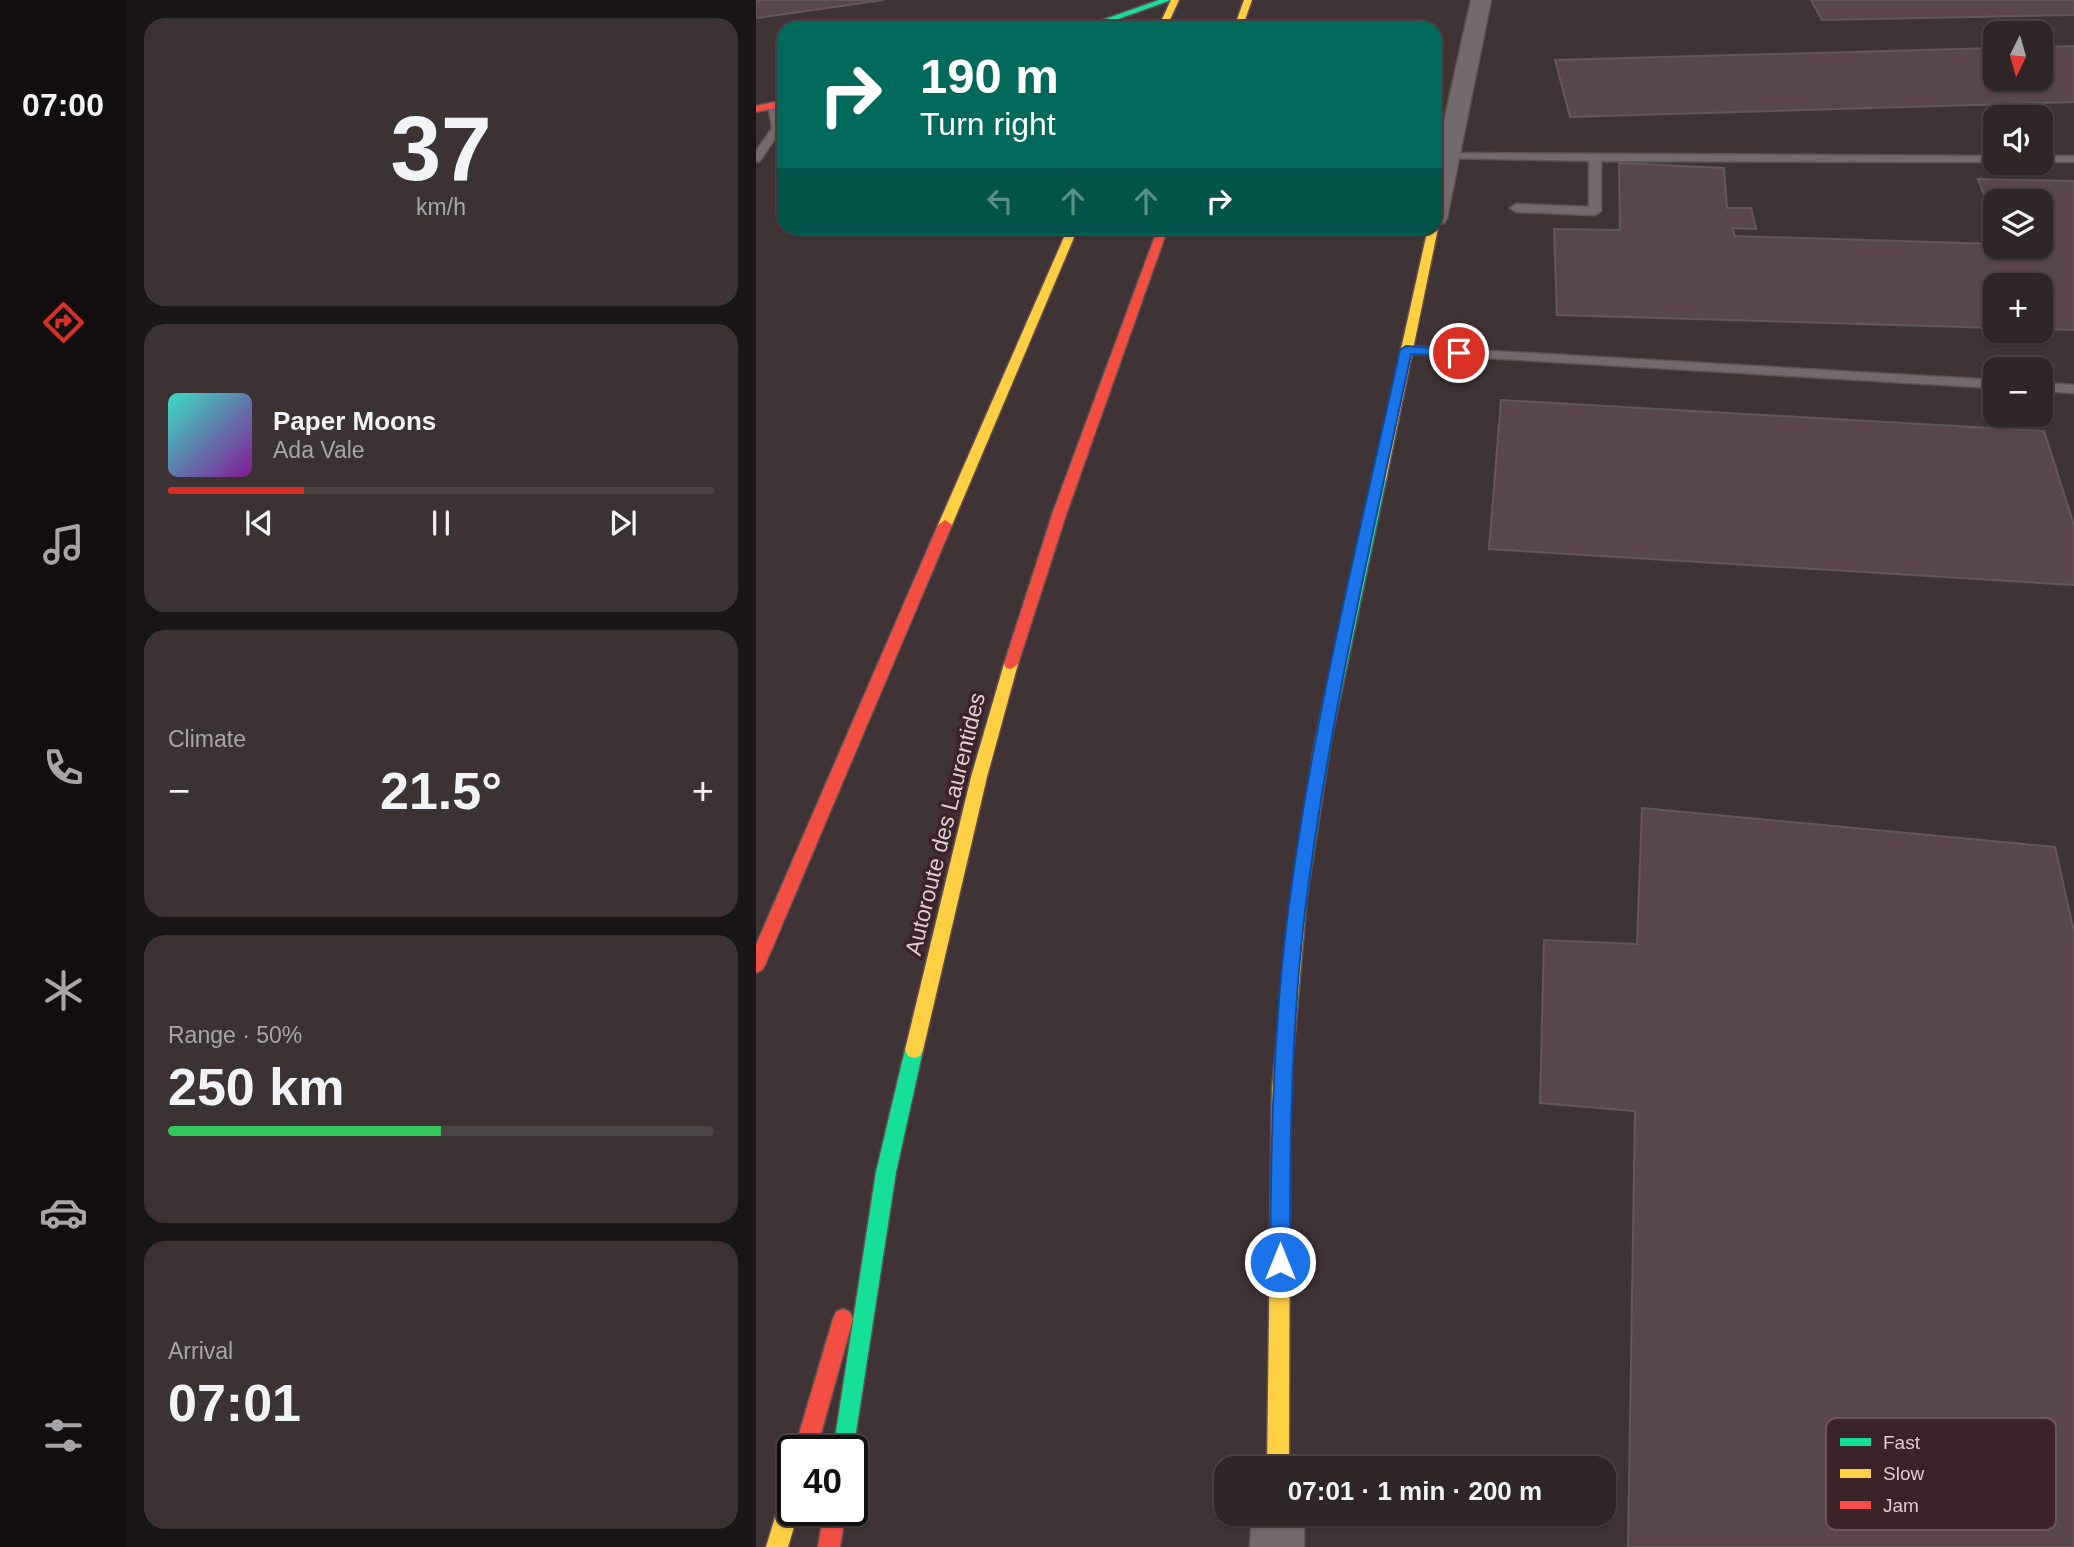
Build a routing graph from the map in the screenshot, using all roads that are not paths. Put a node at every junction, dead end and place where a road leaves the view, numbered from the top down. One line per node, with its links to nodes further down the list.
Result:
1 (1167, 0): 5 (main road)
2 (1175, 0): 6 (main road)
3 (1248, 0): 7 (main road)
4 (1482, 0): 11 (street)
5 (1105, 21)
6 (1165, 21)
7 (1240, 21)
8 (777, 88): 9 (main road)
9 (756, 93)
10 (771, 106): 13 (lane)
11 (1448, 155): 12 (lane); 17 (street)
12 (1595, 158): 14 (lane); 18 (lane)
13 (756, 159)
14 (1983, 159)
15 (2053, 159): 16 (lane)
16 (2074, 159)
17 (1442, 184)
18 (1516, 208)
19 (1070, 235): 26 (main road)
20 (1160, 235): 27 (main road, Autoroute des Laurentides)
21 (1431, 235): 22 (main road)
22 (1406, 350): 23 (lane); 30 (main road)
23 (1983, 383)
24 (2053, 387): 25 (lane)
25 (2074, 388)
26 (756, 965)
27 (886, 1172): 28 (main road); 29 (main road, Autoroute des Laurentides)
28 (810, 1435)
29 (846, 1435)
30 (1278, 1456)
31 (783, 1526): 34 (main road)
32 (833, 1526): 35 (main road)
33 (1278, 1526): 36 (street)
34 (777, 1547)
35 (830, 1547)
36 (1277, 1547)

